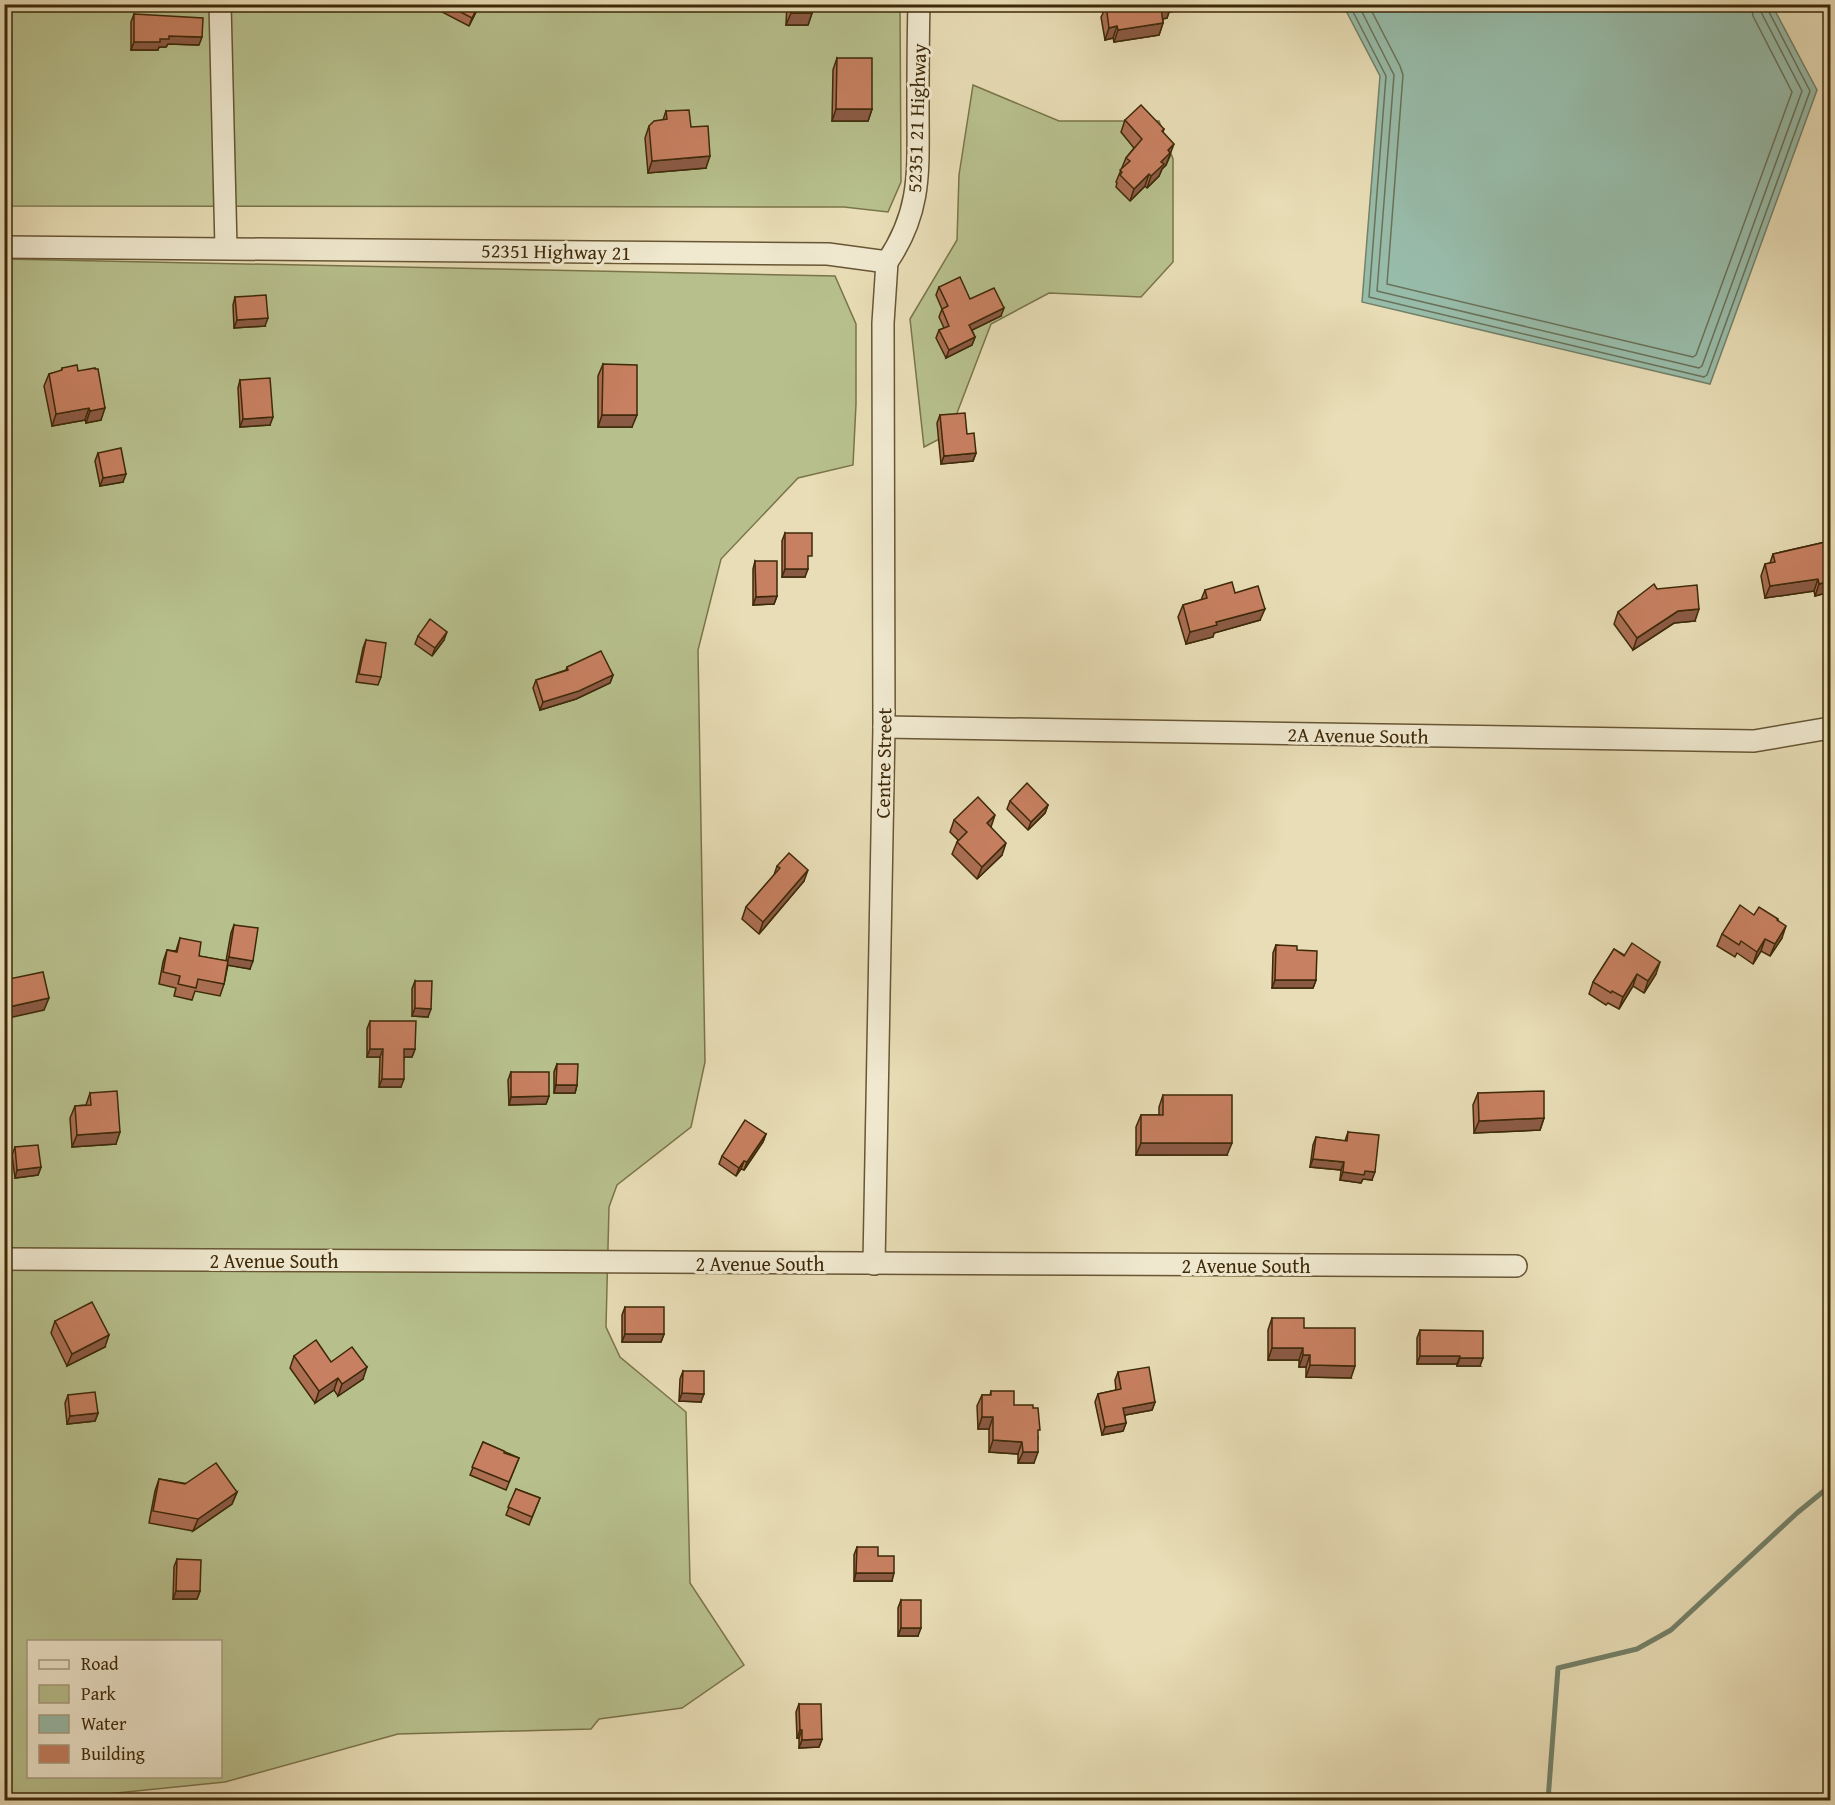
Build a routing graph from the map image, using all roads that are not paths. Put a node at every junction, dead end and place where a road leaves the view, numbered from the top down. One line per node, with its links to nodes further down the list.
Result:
1 (220, 4): 4 (street)
2 (919, 4): 5 (street, 52351 21 Highway)
3 (4, 247): 4 (street, 52351 Highway 21)
4 (226, 248): 5 (street, 52351 Highway 21)
5 (886, 262): 6 (street, Centre Street)
6 (884, 727): 7 (street, 2A Avenue South); 9 (street, Centre Street)
7 (1830, 728)
8 (4, 1260): 9 (street, 2 Avenue South)
9 (874, 1264): 10 (street, 2 Avenue South)
10 (1516, 1266)

